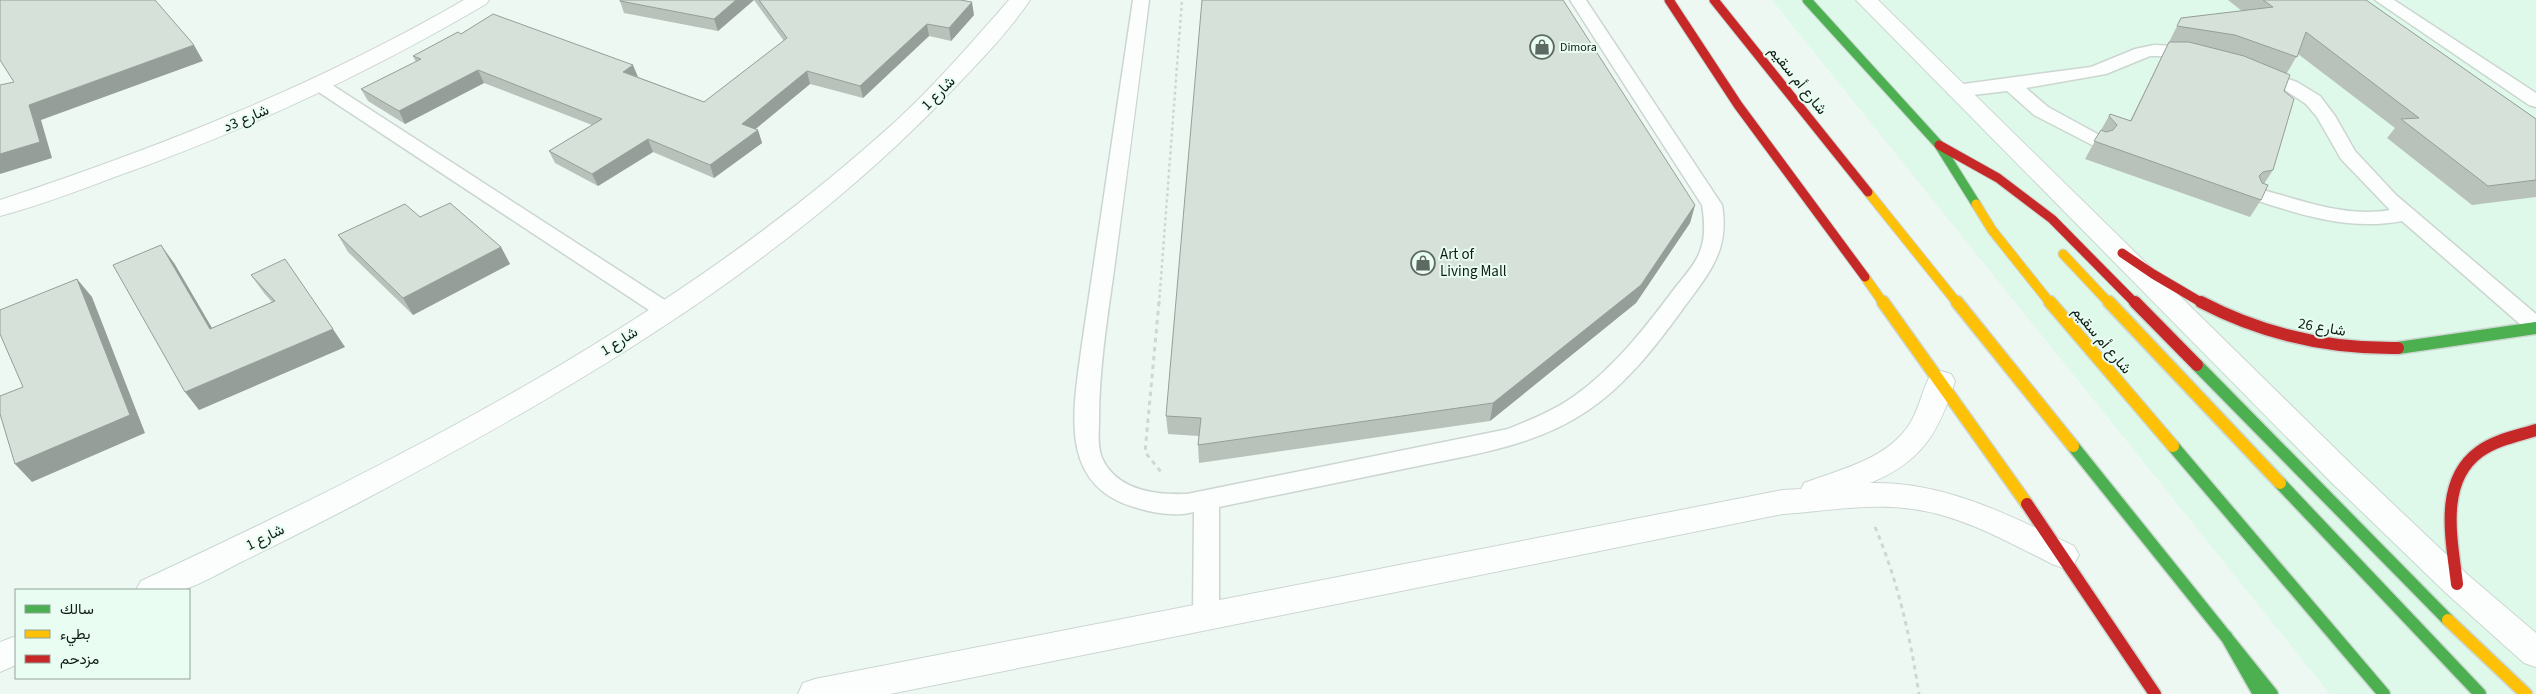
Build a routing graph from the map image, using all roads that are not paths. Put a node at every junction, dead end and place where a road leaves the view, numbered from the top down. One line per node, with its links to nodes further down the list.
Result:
1 (479, 0): 12 (street, شارع 3د)
2 (1020, 0): 25 (street, شارع 1)
3 (1141, 0): 29 (lane)
4 (1578, 0): 29 (lane)
5 (1669, 0): 27 (main road)
6 (1714, 0): 35 (main road, شارع أم سقيم)
7 (1807, 0): 17 (main road, شارع أم سقيم)
8 (1866, 0): 14 (street)
9 (2383, 0): 15 (lane)
10 (2213, 60): 13 (lane)
11 (2241, 69): 22 (lane)
12 (320, 85): 21 (street, شارع 3د); 25 (lane)
13 (2012, 85): 14 (lane); 16 (lane)
14 (1956, 91): 24 (street)
15 (2536, 101)
16 (2096, 141)
17 (1939, 145): 18 (main road, شارع أم سقيم); 45 (main road)
18 (1952, 169): 19 (main road); 43 (main road, شارع أم سقيم)
19 (1977, 181)
20 (2260, 195): 22 (lane)
21 (0, 208)
22 (2405, 214): 26 (lane)
23 (2056, 247): 44 (main road)
24 (2122, 253): 26 (main road, شارع 26); 32 (street)
25 (666, 311): 33 (street, شارع 1)
26 (2536, 327)
27 (1941, 381): 30 (street); 31 (main road)
28 (2536, 430): 32 (main road)
29 (1207, 500): 34 (lane)
30 (1784, 502): 31 (street); 34 (street)
31 (2064, 555): 40 (main road)
32 (2457, 584): 37 (street)
33 (154, 589)
34 (1206, 616): 39 (street)
35 (2226, 636): 41 (main road); 42 (main road, شارع أم سقيم)
36 (15, 650): 38 (street)
37 (2536, 653)
38 (0, 657)
39 (816, 694)
40 (2155, 694)
41 (2259, 694)
42 (2272, 694)
43 (2384, 694)
44 (2480, 694)
45 (2526, 694)

